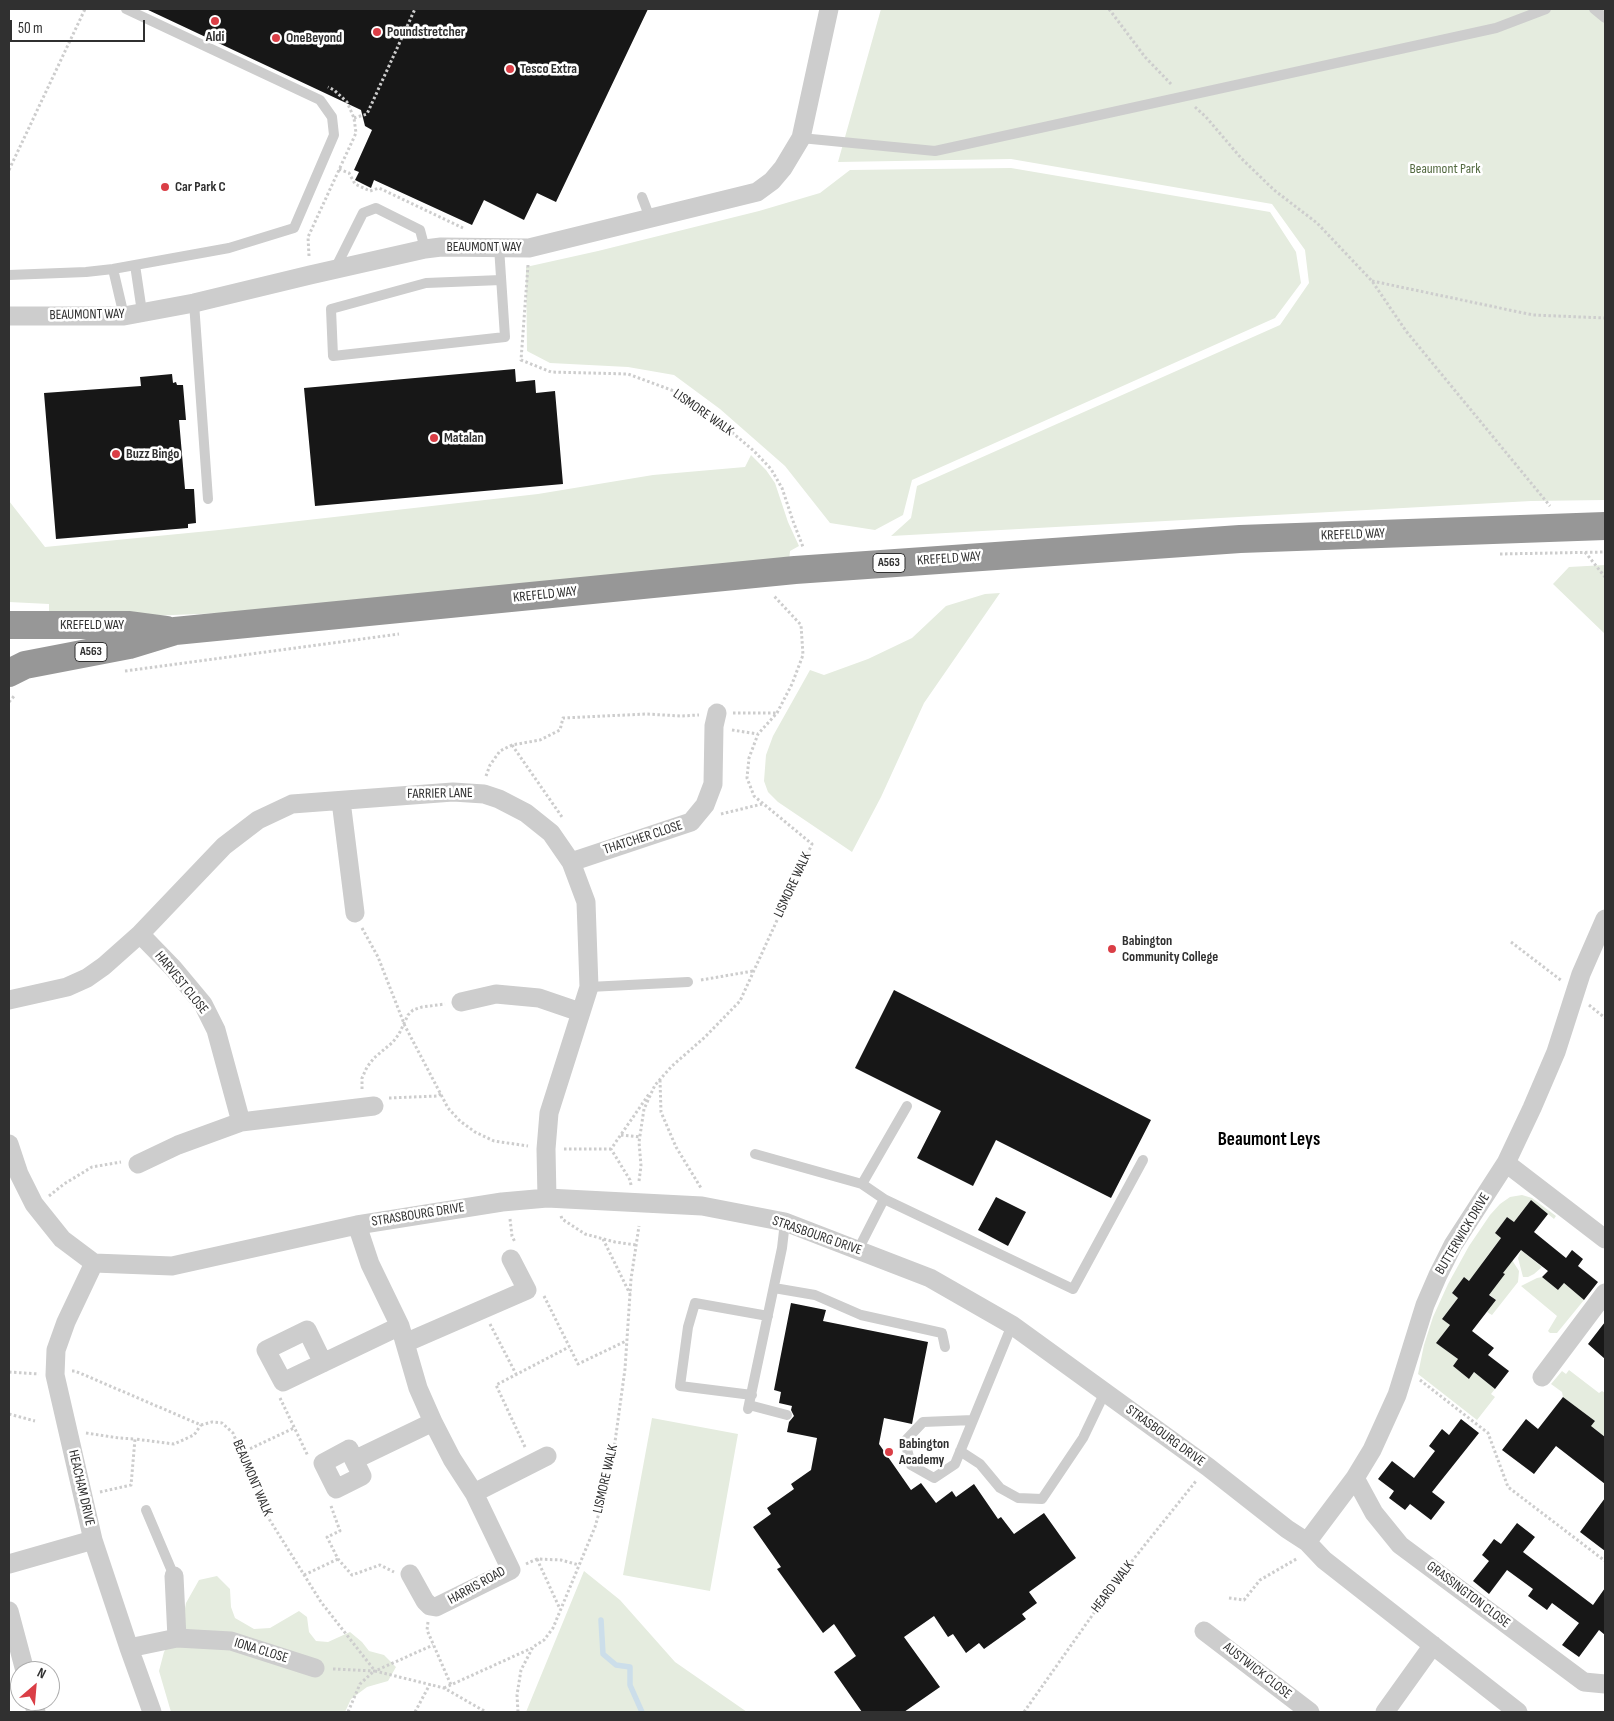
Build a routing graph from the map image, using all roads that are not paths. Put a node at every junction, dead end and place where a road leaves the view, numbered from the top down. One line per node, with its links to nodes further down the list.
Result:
1 (126, 9): 11 (lane)
2 (829, 9): 6 (street, BEAUMONT WAY)
3 (1546, 9): 6 (lane)
4 (1594, 9): 5 (lane)
5 (1605, 18)
6 (801, 138): 8 (street, BEAUMONT WAY)
7 (642, 197): 8 (lane)
8 (650, 218): 9 (street, BEAUMONT WAY)
9 (500, 247): 10 (street, BEAUMONT WAY); 15 (lane)
10 (425, 249): 13 (street, BEAUMONT WAY); 13 (lane)
11 (135, 265): 12 (lane); 17 (lane)
12 (113, 269): 14 (lane); 19 (lane)
13 (335, 269): 16 (street, BEAUMONT WAY)
14 (9, 275)
15 (502, 280): 15 (lane)
16 (194, 304): 17 (street, BEAUMONT WAY); 20 (lane)
17 (142, 312): 19 (street, BEAUMONT WAY)
18 (9, 316): 19 (street, BEAUMONT WAY)
19 (124, 316)
20 (208, 499)
21 (1605, 526): 23 (highway, KREFELD WAY / A563)
22 (9, 625): 23 (highway, KREFELD WAY / A563)
23 (175, 631): 24 (highway, KREFELD WAY / A563)
24 (9, 673)
25 (715, 720): 27 (street, THATCHER CLOSE)
26 (340, 801): 27 (street, FARRIER LANE); 28 (street); 30 (street, FARRIER LANE)
27 (571, 862): 32 (street, FARRIER LANE)
28 (355, 912)
29 (1605, 919): 42 (street, BUTTERWICK DRIVE)
30 (140, 934): 33 (street, FARRIER LANE); 38 (street, HARVEST CLOSE)
31 (688, 982): 32 (lane)
32 (589, 987): 35 (street, FARRIER LANE)
33 (9, 1000)
34 (461, 1002): 35 (street)
35 (580, 1012): 45 (street, FARRIER LANE)
36 (374, 1100): 38 (street)
37 (907, 1106): 44 (lane)
38 (241, 1122): 43 (street)
39 (9, 1144): 52 (street)
40 (755, 1154): 44 (lane)
41 (1143, 1160): 46 (lane)
42 (1506, 1163): 49 (street); 69 (street, BUTTERWICK DRIVE)
43 (138, 1164)
44 (862, 1184): 46 (lane)
45 (553, 1198): 47 (street, STRASBOURG DRIVE); 48 (street, STRASBOURG DRIVE)
46 (884, 1199): 50 (lane)
47 (785, 1222): 50 (street, STRASBOURG DRIVE); 53 (lane)
48 (357, 1225): 52 (street, STRASBOURG DRIVE); 57 (street, HARRIS ROAD)
49 (1605, 1239)
50 (858, 1250): 56 (street, STRASBOURG DRIVE)
51 (511, 1259): 57 (street)
52 (94, 1263): 72 (street, HEACHAM DRIVE)
53 (774, 1288): 55 (lane); 58 (lane)
54 (1605, 1294): 60 (street)
55 (768, 1316): 62 (lane); 62 (lane)
56 (1012, 1325): 61 (street, STRASBOURG DRIVE); 64 (lane)
57 (402, 1335): 59 (street); 65 (street, HARRIS ROAD)
58 (945, 1347)
59 (323, 1363): 59 (street)
60 (1542, 1376)
61 (1105, 1392): 66 (lane); 73 (street, STRASBOURG DRIVE)
62 (750, 1403): 63 (lane)
63 (788, 1415)
64 (973, 1420): 66 (lane); 66 (lane)
65 (433, 1422): 67 (street); 70 (street, HARRIS ROAD)
66 (960, 1452)
67 (354, 1460): 67 (street)
68 (540, 1460): 70 (street)
69 (1354, 1478): 73 (street, BUTTERWICK DRIVE); 84 (street, GRASSINGTON CLOSE)
70 (474, 1493): 75 (street, HARRIS ROAD)
71 (146, 1510): 76 (lane)
72 (93, 1540): 74 (street); 81 (street, HEACHAM DRIVE)
73 (1310, 1545): 80 (street, STRASBOURG DRIVE)
74 (9, 1564)
75 (410, 1574)
76 (174, 1576): 79 (street)
77 (9, 1611): 82 (street)
78 (1204, 1631): 86 (street, AUSTWICK CLOSE)
79 (177, 1638): 81 (street, IONA CLOSE); 83 (street, IONA CLOSE)
80 (1433, 1645): 87 (street); 88 (street, STRASBOURG DRIVE)
81 (128, 1648): 85 (street, HEACHAM DRIVE)
82 (22, 1661)
83 (315, 1668)
84 (1605, 1684)
85 (152, 1712)
86 (1310, 1712)
87 (1385, 1712)
88 (1518, 1712)

